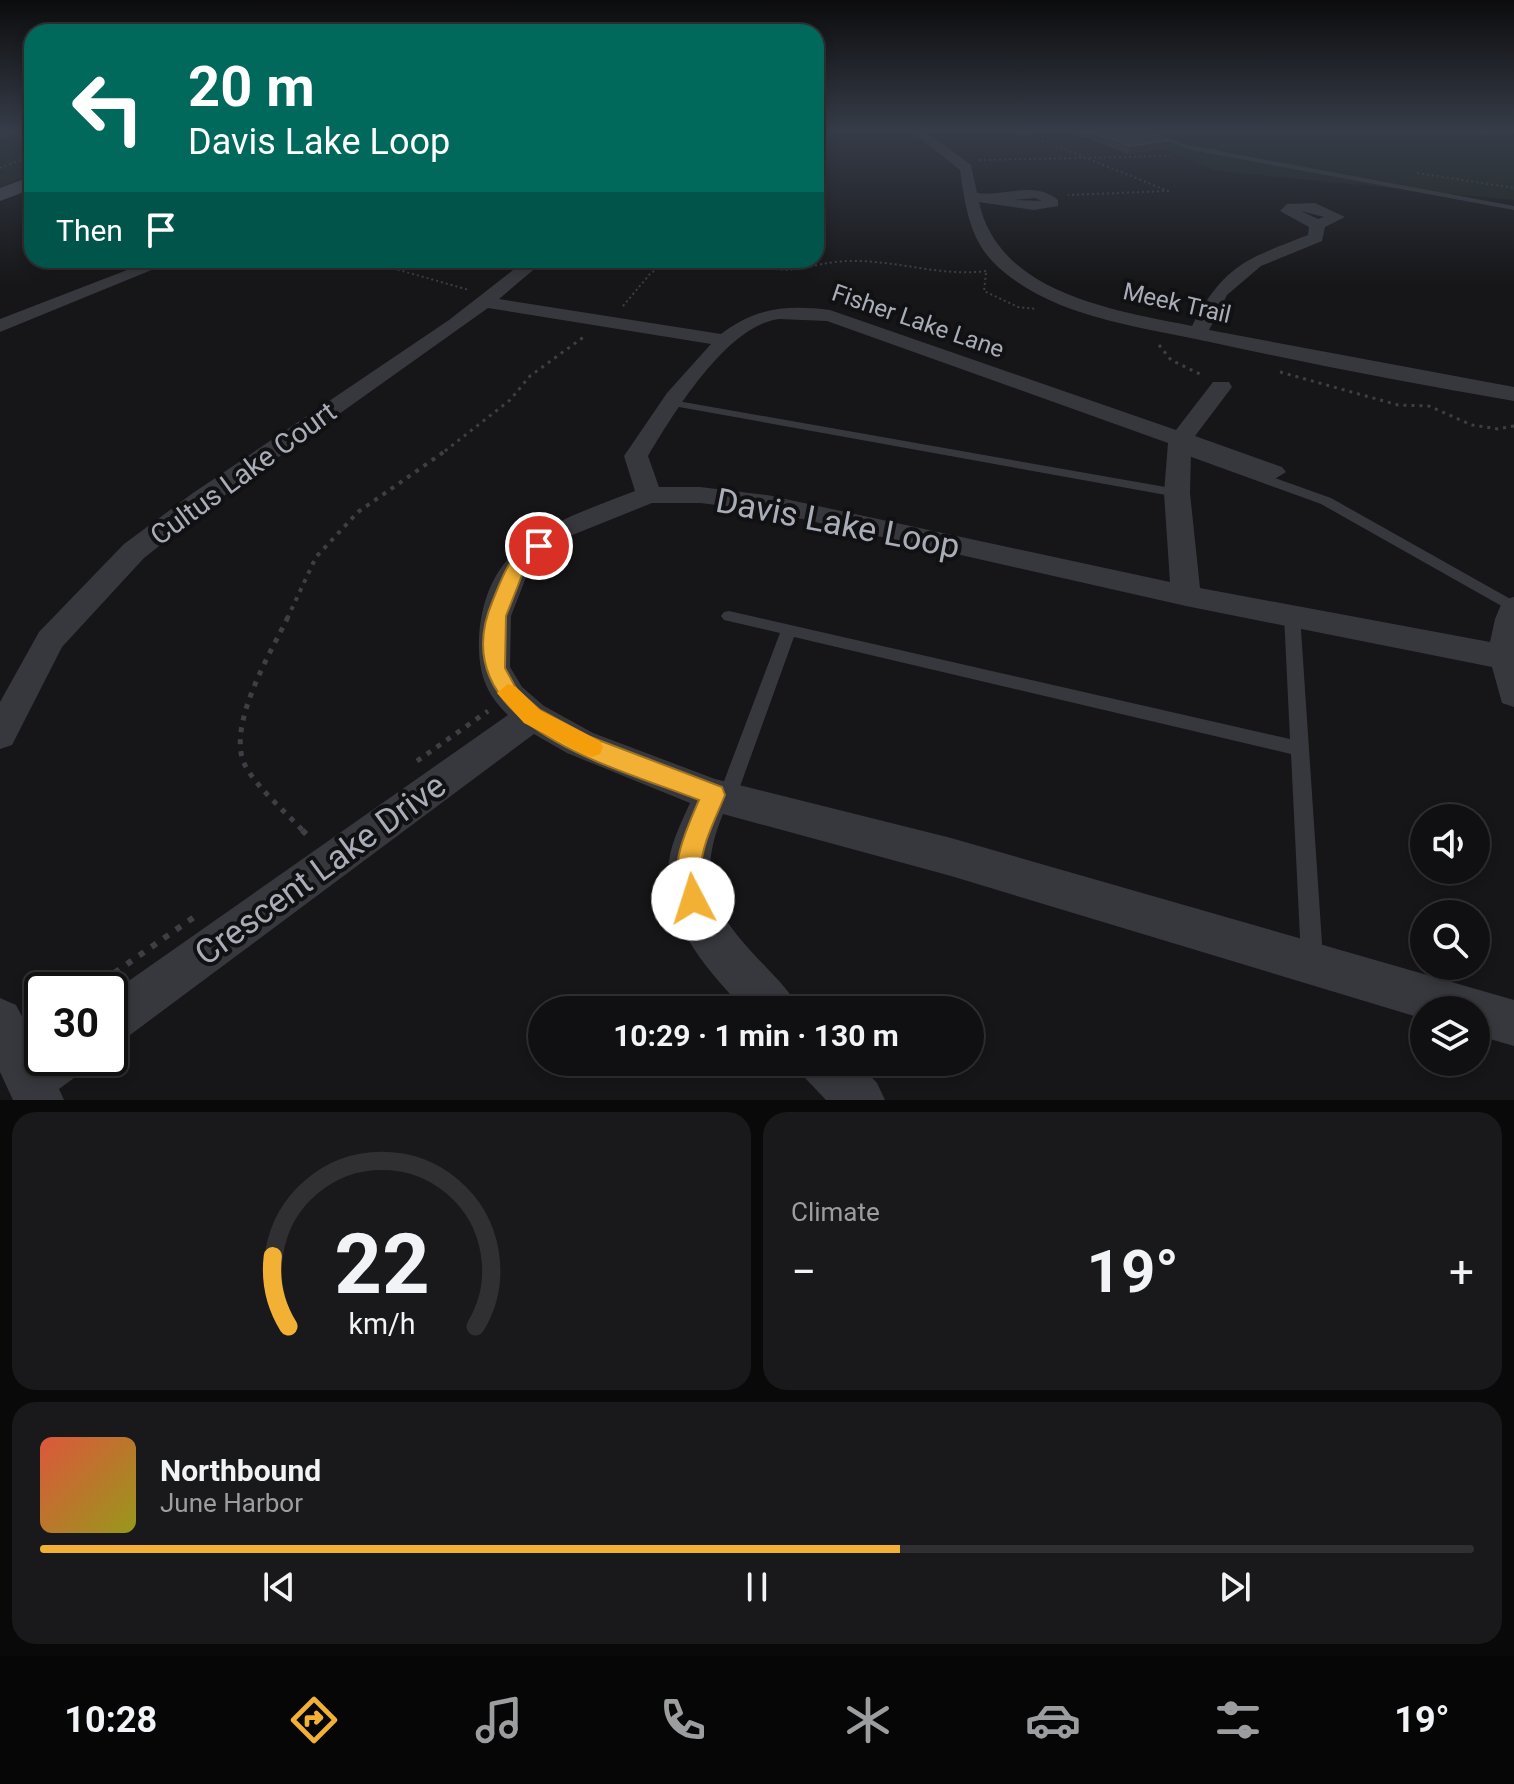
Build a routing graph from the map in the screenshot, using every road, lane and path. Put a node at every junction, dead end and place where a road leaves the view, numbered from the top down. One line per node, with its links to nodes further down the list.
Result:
1 (968, 181): 7 (street, Meek Trail)
2 (1144, 181): 6 (path)
3 (1370, 181): 8 (lane)
4 (24, 185): 5 (main road)
5 (0, 195)
6 (1045, 196): 7 (street)
7 (971, 197): 21 (street, Meek Trail)
8 (1514, 208)
9 (1317, 225): 21 (street)
10 (824, 267): 17 (path)
11 (148, 268): 20 (street)
12 (392, 268): 18 (path)
13 (526, 268): 18 (street, Cultus Lake Court)
14 (658, 268): 19 (path)
15 (770, 268): 16 (path)
16 (820, 268)
17 (995, 269)
18 (488, 297): 19 (street); 39 (street, Cultus Lake Court)
19 (610, 320): 22 (street); 42 (path)
20 (0, 326)
21 (1198, 333): 25 (street, Meek Trail)
22 (724, 340): 26 (street, Fisher Lake Lane); 27 (street, Fisher Lake Lane)
23 (1156, 341): 24 (path)
24 (1212, 382): 27 (street)
25 (1514, 394)
26 (672, 403): 29 (lane); 30 (street, Fisher Lake Lane)
27 (1180, 444): 28 (street, Fisher Lake Lane); 29 (street); 32 (lane, Fisher Lake Lane)
28 (1273, 472)
29 (1177, 493): 31 (street)
30 (649, 495): 31 (street, Davis Lake Loop); 38 (street, Davis Lake Loop)
31 (1186, 596): 33 (street, Davis Lake Loop)
32 (1514, 608): 36 (street)
33 (1292, 615): 36 (street, Davis Lake Loop); 40 (lane)
34 (729, 616): 35 (lane)
35 (789, 630): 40 (lane); 41 (lane)
36 (1504, 657): 37 (street)
37 (1514, 694)
38 (532, 716): 41 (street, Davis Lake Loop); 46 (street, Crescent Lake Drive)
39 (0, 735)
40 (1299, 748): 43 (lane)
41 (720, 796): 43 (street, Davis Lake Loop); 44 (street)
42 (309, 837)
43 (1313, 965): 45 (street, Davis Lake Loop)
44 (763, 996)
45 (1420, 996)
46 (128, 1009)
47 (1490, 1016): 49 (street)
48 (0, 1021): 51 (street)
49 (1514, 1023)
50 (837, 1076): 52 (street)
51 (44, 1080)
52 (860, 1100)

